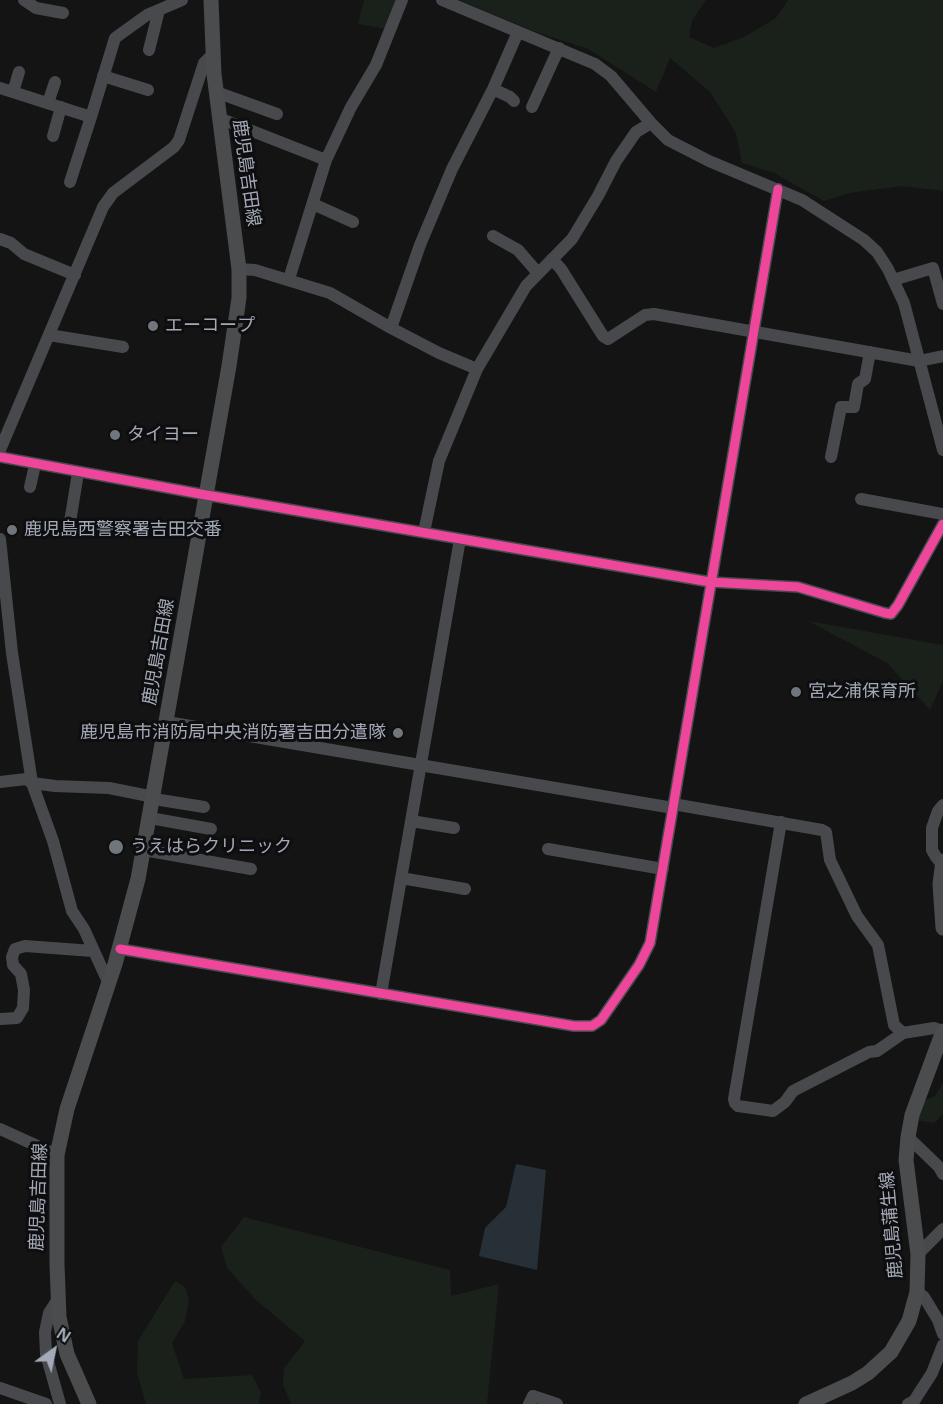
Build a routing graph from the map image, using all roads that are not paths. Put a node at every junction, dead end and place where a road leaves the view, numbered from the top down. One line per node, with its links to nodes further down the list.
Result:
1 (24, 0): 7 (street)
2 (182, 0): 6 (street)
3 (211, 0): 11 (main road, 鹿児島吉田線)
4 (402, 0): 29 (street)
5 (442, 0): 8 (street)
6 (159, 10): 10 (street); 13 (street)
7 (63, 13)
8 (518, 32): 9 (street); 16 (street)
9 (559, 48): 23 (street); 27 (street)
10 (149, 50)
11 (212, 55): 19 (main road, 鹿児島吉田線); 39 (street)
12 (19, 72): 18 (street)
13 (104, 76): 17 (street); 25 (street)
14 (55, 82): 21 (street)
15 (0, 88): 18 (street)
16 (493, 89): 20 (street); 43 (street)
17 (148, 90)
18 (13, 92): 21 (street)
19 (216, 92): 24 (street); 26 (main road, 鹿児島吉田線)
20 (514, 101)
21 (48, 103): 22 (street)
22 (61, 107): 25 (street); 28 (street)
23 (532, 107)
24 (277, 114)
25 (91, 117): 30 (street)
26 (219, 118): 29 (street); 37 (main road, 鹿児島吉田線)
27 (651, 123): 31 (street); 36 (street)
28 (53, 136)
29 (326, 160): 32 (street)
30 (70, 182)
31 (778, 189): 41 (street); 44 (street)
32 (313, 204): 33 (street); 40 (street)
33 (353, 222)
34 (493, 236): 38 (street)
35 (0, 239): 39 (street)
36 (552, 259): 38 (street); 44 (street)
37 (238, 269): 40 (street); 58 (main road, 鹿児島吉田線)
38 (538, 273): 50 (street)
39 (75, 275): 45 (street)
40 (289, 279): 43 (street)
41 (893, 280): 42 (street); 49 (street)
42 (943, 304)
43 (391, 328): 50 (street)
44 (755, 332): 47 (street); 66 (street)
45 (49, 335): 46 (street); 51 (street)
46 (123, 347)
47 (870, 352): 49 (street); 53 (street)
48 (943, 356): 49 (street)
49 (919, 361): 52 (street)
50 (477, 369): 63 (street)
51 (0, 450)
52 (943, 450)
53 (831, 457)
54 (0, 458): 55 (street)
55 (35, 465): 56 (street); 57 (street)
56 (78, 473): 58 (street); 61 (street)
57 (30, 487)
58 (206, 495): 63 (street); 67 (main road, 鹿児島吉田線)
59 (861, 499): 60 (street)
60 (943, 514)
61 (70, 522)
62 (943, 524): 66 (street)
63 (424, 532): 65 (street)
64 (0, 539): 70 (street)
65 (460, 539): 66 (street); 68 (street)
66 (710, 582): 73 (street)
67 (166, 722): 68 (street); 71 (main road, 鹿児島吉田線)
68 (421, 765): 73 (street); 76 (street)
69 (0, 782): 70 (street)
70 (32, 783): 71 (street); 89 (street)
71 (154, 798): 74 (street); 75 (main road, 鹿児島吉田線)
72 (943, 805): 82 (street)
73 (673, 806): 77 (street); 84 (street)
74 (204, 807)
75 (150, 818): 79 (street); 81 (main road, 鹿児島吉田線)
76 (411, 821): 78 (street); 85 (street)
77 (781, 822): 95 (street); 95 (street)
78 (454, 828)
79 (210, 829)
80 (548, 849): 84 (street)
81 (144, 850): 83 (street); 88 (main road, 鹿児島吉田線)
82 (943, 863): 87 (main road)
83 (251, 869)
84 (663, 869): 92 (street)
85 (401, 878): 86 (street); 92 (street)
86 (465, 889)
87 (943, 928)
88 (120, 949): 91 (main road, 鹿児島吉田線); 92 (street)
89 (93, 951): 90 (street); 91 (street)
90 (6, 966): 93 (street)
91 (109, 984): 98 (main road, 鹿児島吉田線)
92 (381, 994)
93 (0, 1019)
94 (943, 1031): 95 (street); 97 (main road, 鹿児島蒲生線)
95 (903, 1033)
96 (0, 1129): 98 (street)
97 (908, 1137): 99 (street); 101 (main road, 鹿児島蒲生線)
98 (57, 1155): 103 (main road, 鹿児島吉田線)
99 (942, 1169)
100 (943, 1229): 101 (street)
101 (918, 1254): 102 (main road, 鹿児島蒲生線)
102 (917, 1292): 104 (street); 112 (main road, 鹿児島蒲生線)
103 (58, 1299): 108 (street); 109 (main road, 鹿児島吉田線)
104 (943, 1334)
105 (943, 1345): 113 (street)
106 (0, 1388): 107 (street)
107 (46, 1404)
108 (60, 1404)
109 (89, 1404)
110 (529, 1404): 111 (street)
111 (557, 1404)
112 (806, 1404)
113 (908, 1404)

